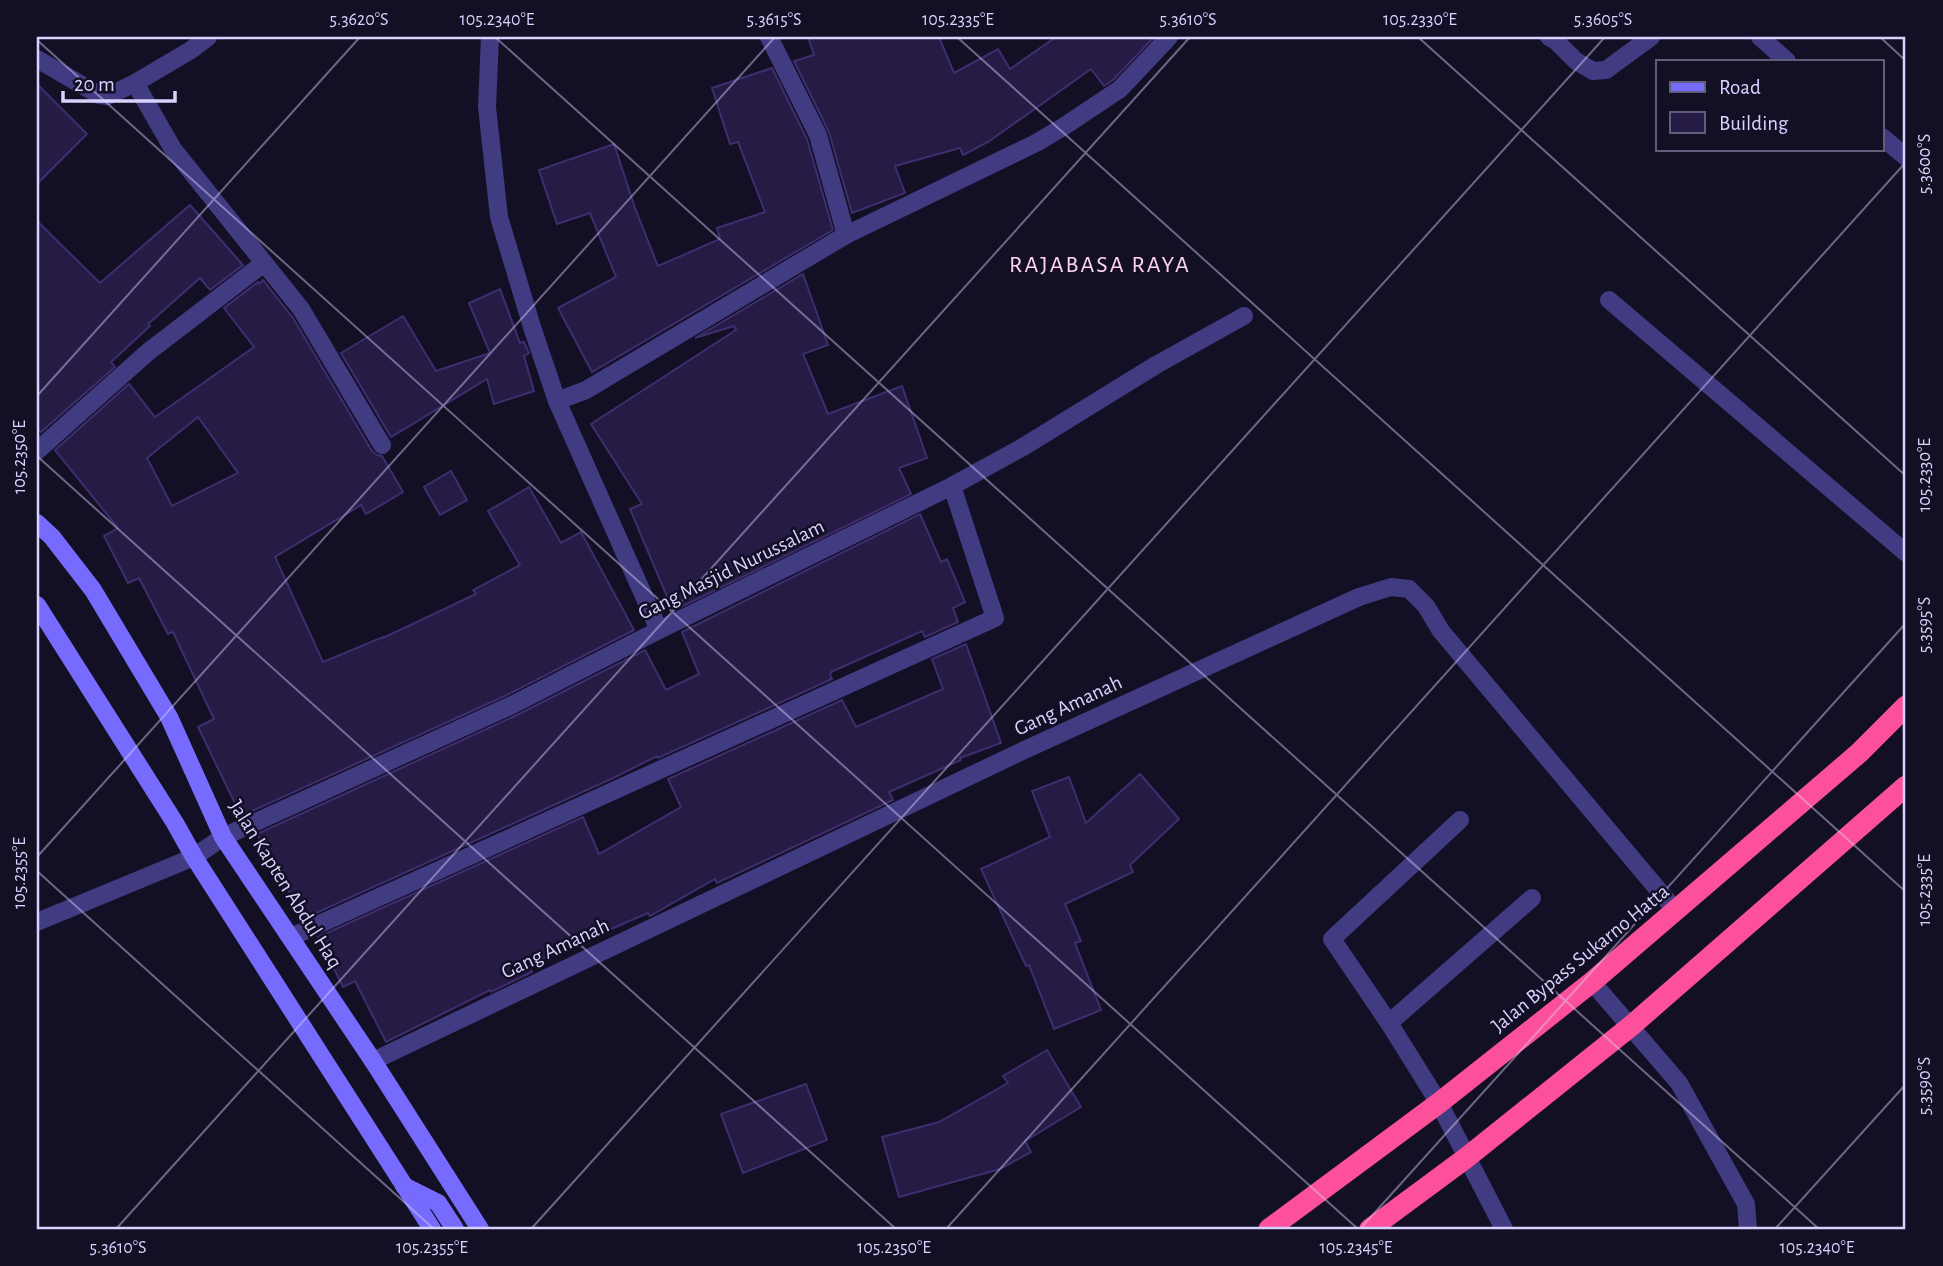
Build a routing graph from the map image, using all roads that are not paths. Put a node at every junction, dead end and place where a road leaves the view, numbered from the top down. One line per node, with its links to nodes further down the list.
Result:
1 (208, 37): 10 (street)
2 (490, 37): 17 (street)
3 (769, 37): 13 (street)
4 (1169, 37): 13 (street)
5 (1549, 37): 6 (street)
6 (1651, 37)
7 (1760, 37): 9 (street)
8 (37, 59): 10 (street)
9 (1786, 60)
10 (135, 83): 14 (street)
11 (1884, 139): 12 (street)
12 (1906, 157)
13 (846, 235): 17 (street)
14 (264, 263): 18 (street); 19 (street)
15 (1609, 300): 22 (street)
16 (1244, 316): 20 (street, Gang Masjid Nurussalam)
17 (557, 401): 24 (street)
18 (383, 445)
19 (37, 451)
20 (952, 485): 24 (street, Gang Masjid Nurussalam); 33 (street)
21 (37, 523): 28 (street, Jalan Kapten Abdul Haq)
22 (1906, 553)
23 (37, 605): 29 (street)
24 (659, 630): 28 (street, Gang Masjid Nurussalam)
25 (1906, 706): 31 (highway, Jalan Bypass Sukarno Hatta)
26 (1905, 790): 36 (highway)
27 (1460, 820): 35 (street)
28 (223, 836): 29 (street, Gang Masjid Nurussalam); 33 (street, Jalan Kapten Abdul Haq)
29 (194, 857): 32 (street, Gang Masjid Nurussalam); 41 (street)
30 (1532, 898): 35 (street)
31 (1676, 911): 34 (highway, Jalan Bypass Sukarno Hatta); 37 (street, Gang Amanah)
32 (37, 922)
33 (291, 937): 37 (street, Jalan Kapten Abdul Haq)
34 (1591, 982): 36 (street); 38 (highway, Jalan Bypass Sukarno Hatta)
35 (1389, 1023): 38 (street)
36 (1631, 1026): 39 (highway); 49 (street)
37 (373, 1061): 40 (street, Jalan Kapten Abdul Haq)
38 (1439, 1103): 39 (street); 46 (highway, Jalan Bypass Sukarno Hatta)
39 (1466, 1158): 47 (highway); 48 (street)
40 (437, 1161): 42 (street); 45 (street, Jalan Kapten Abdul Haq)
41 (404, 1186): 42 (street); 43 (street)
42 (438, 1203): 44 (street)
43 (432, 1229)
44 (455, 1229)
45 (480, 1229)
46 (1269, 1229)
47 (1370, 1229)
48 (1504, 1229)
49 (1748, 1229)

